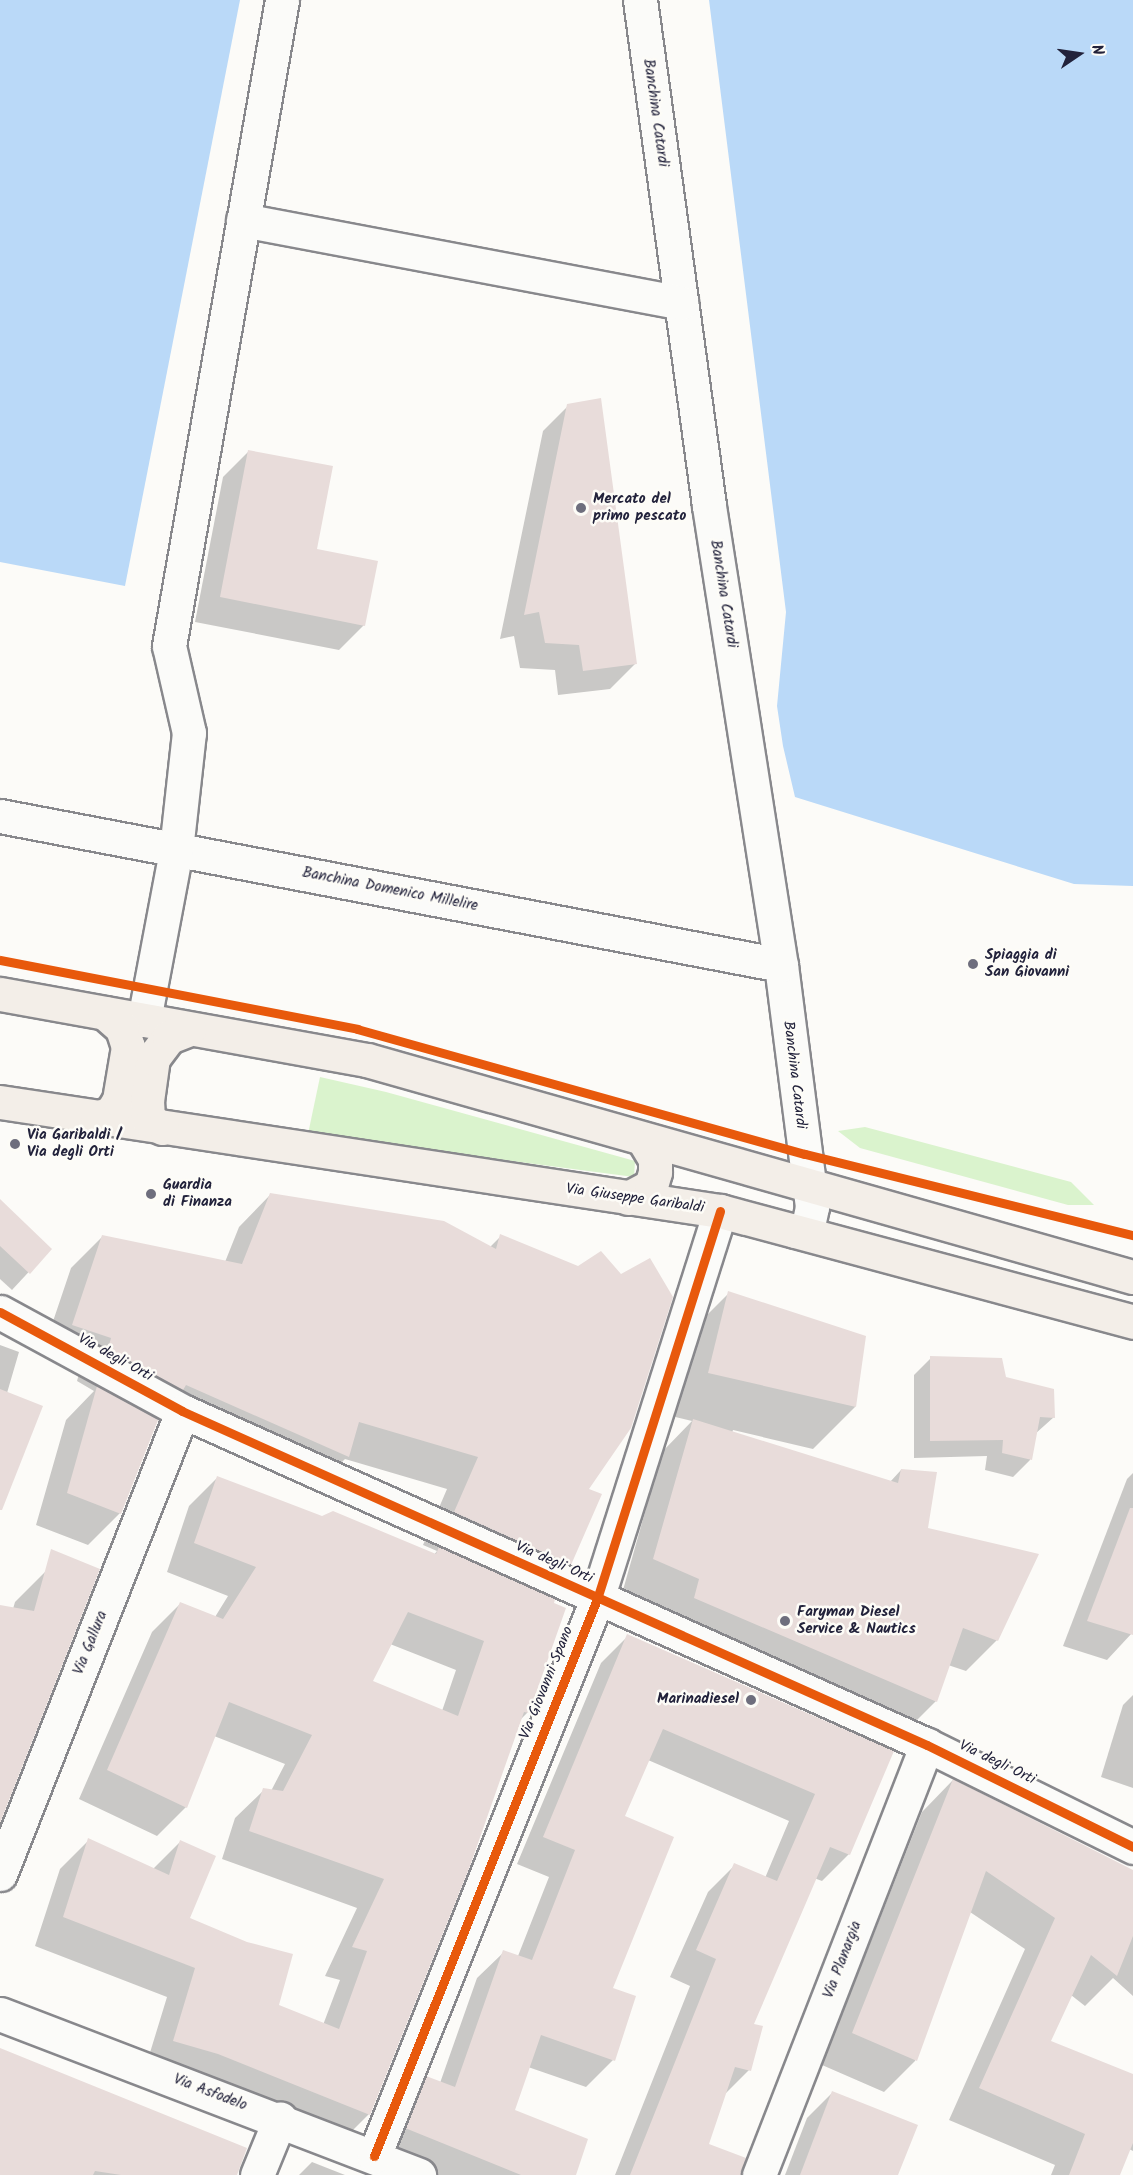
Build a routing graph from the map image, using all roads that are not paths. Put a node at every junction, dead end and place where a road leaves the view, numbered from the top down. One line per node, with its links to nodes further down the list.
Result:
1 (282, 0): 3 (street)
2 (640, 0): 4 (street, Banchina Catardi)
3 (243, 220): 4 (street); 6 (street)
4 (681, 303): 7 (street, Banchina Catardi)
5 (0, 816): 6 (street, Banchina Domenico Millelire)
6 (176, 850): 7 (street, Banchina Domenico Millelire); 10 (street)
7 (781, 965): 16 (street, Banchina Catardi)
8 (0, 994): 9 (main road)
9 (105, 1013): 10 (main road); 13 (main road)
10 (144, 1020): 11 (main road)
11 (190, 1029): 14 (main road); 15 (main road)
12 (0, 1102): 13 (main road, Via Giuseppe Garibaldi)
13 (97, 1118): 14 (main road, Via Giuseppe Garibaldi)
14 (162, 1128): 17 (main road, Via Giuseppe Garibaldi)
15 (643, 1139): 16 (main road); 17 (main road)
16 (809, 1187): 19 (street, Banchina Catardi); 20 (main road)
17 (628, 1198): 18 (main road, Via Giuseppe Garibaldi)
18 (720, 1211): 19 (main road, Via Giuseppe Garibaldi); 24 (street, Via Giovanni Spano)
19 (795, 1231): 22 (main road, Via Giuseppe Garibaldi)
20 (1133, 1277)
21 (0, 1312): 23 (street, Via degli Orti)
22 (1133, 1322)
23 (182, 1411): 24 (street, Via degli Orti); 27 (street, Via Gallura)
24 (597, 1599): 25 (street, Via degli Orti); 30 (street, Via Giovanni Spano)
25 (927, 1745): 26 (street, Via degli Orti); 33 (street, Via Planargia)
26 (1133, 1847)
27 (0, 1874)
28 (0, 2014): 29 (street, Via Asfodelo)
29 (280, 2119): 30 (street, Via Asfodelo); 31 (street)
30 (374, 2156): 32 (street, Via Asfodelo)
31 (257, 2175)
32 (419, 2175)
33 (759, 2175)

